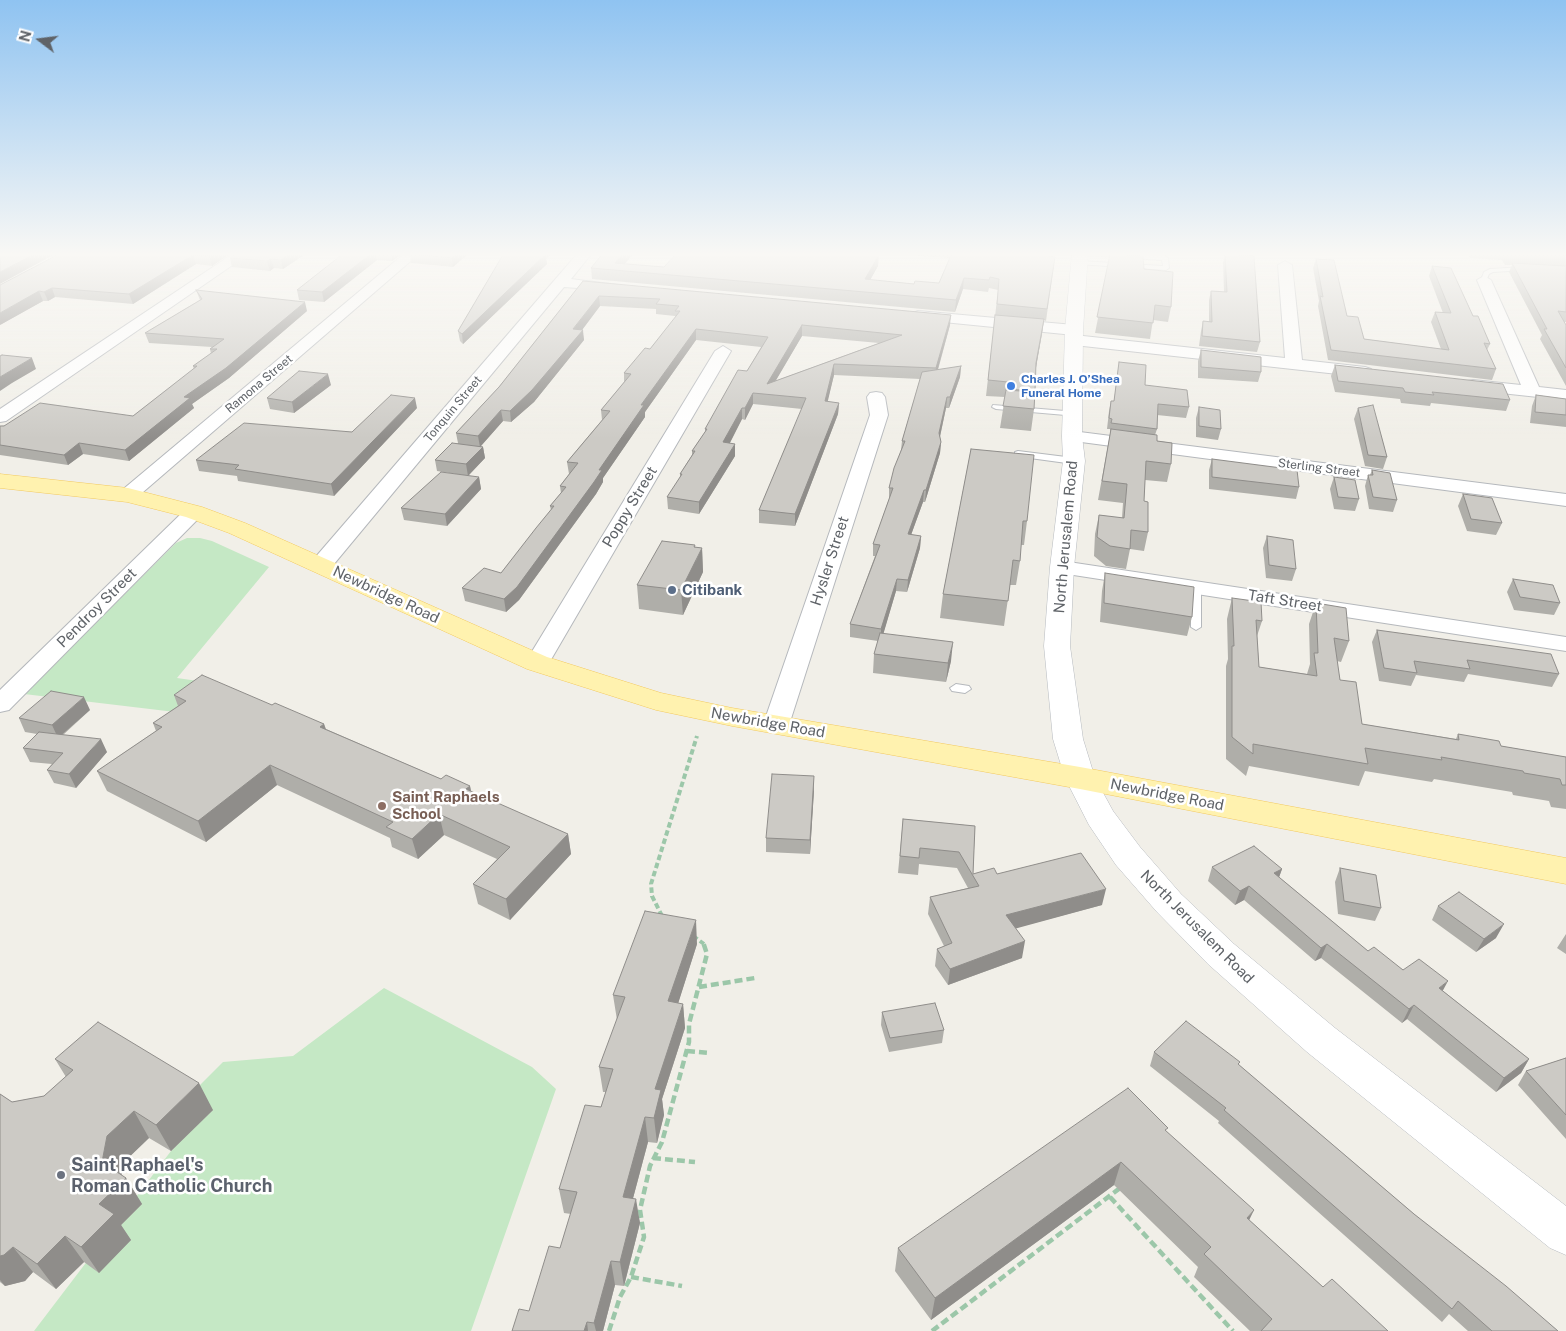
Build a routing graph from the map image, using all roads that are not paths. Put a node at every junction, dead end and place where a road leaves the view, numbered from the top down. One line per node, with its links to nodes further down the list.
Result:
1 (151, 315): 18 (street)
2 (340, 315): 23 (street, Ramona Street)
3 (532, 315): 26 (street, Tonquin Street)
4 (911, 315): 8 (street)
5 (1076, 315): 8 (main road, North Jerusalem Road)
6 (1290, 315): 10 (street)
7 (1501, 315): 13 (street)
8 (1074, 335): 10 (street); 17 (main road, North Jerusalem Road)
9 (723, 351): 31 (street, Poppy Street)
10 (1294, 364): 11 (street)
11 (1383, 374)
12 (1452, 382): 13 (street)
13 (1532, 391): 14 (street)
14 (1566, 395)
15 (876, 397): 33 (street, Hysler Street)
16 (996, 407): 17 (lane)
17 (1074, 414): 19 (main road, North Jerusalem Road)
18 (0, 417)
19 (1072, 436): 21 (main road, North Jerusalem Road); 24 (street, Sterling Street)
20 (1005, 453): 21 (lane)
21 (1074, 461): 27 (main road, North Jerusalem Road)
22 (0, 481): 23 (main road, Newbridge Road)
23 (128, 495): 25 (main road, Newbridge Road)
24 (1566, 500)
25 (194, 512): 26 (main road, Newbridge Road); 32 (street, Pendroy Street)
26 (321, 565): 31 (main road, Newbridge Road)
27 (1062, 567): 28 (street, Taft Street); 34 (main road, North Jerusalem Road)
28 (1196, 587): 29 (lane); 30 (street, Taft Street)
29 (1196, 627)
30 (1566, 644)
31 (537, 663): 33 (main road, Newbridge Road)
32 (0, 704)
33 (776, 725): 34 (main road, Newbridge Road)
34 (1080, 778): 35 (main road, Newbridge Road); 36 (main road, North Jerusalem Road)
35 (1566, 871)
36 (1566, 1233)

